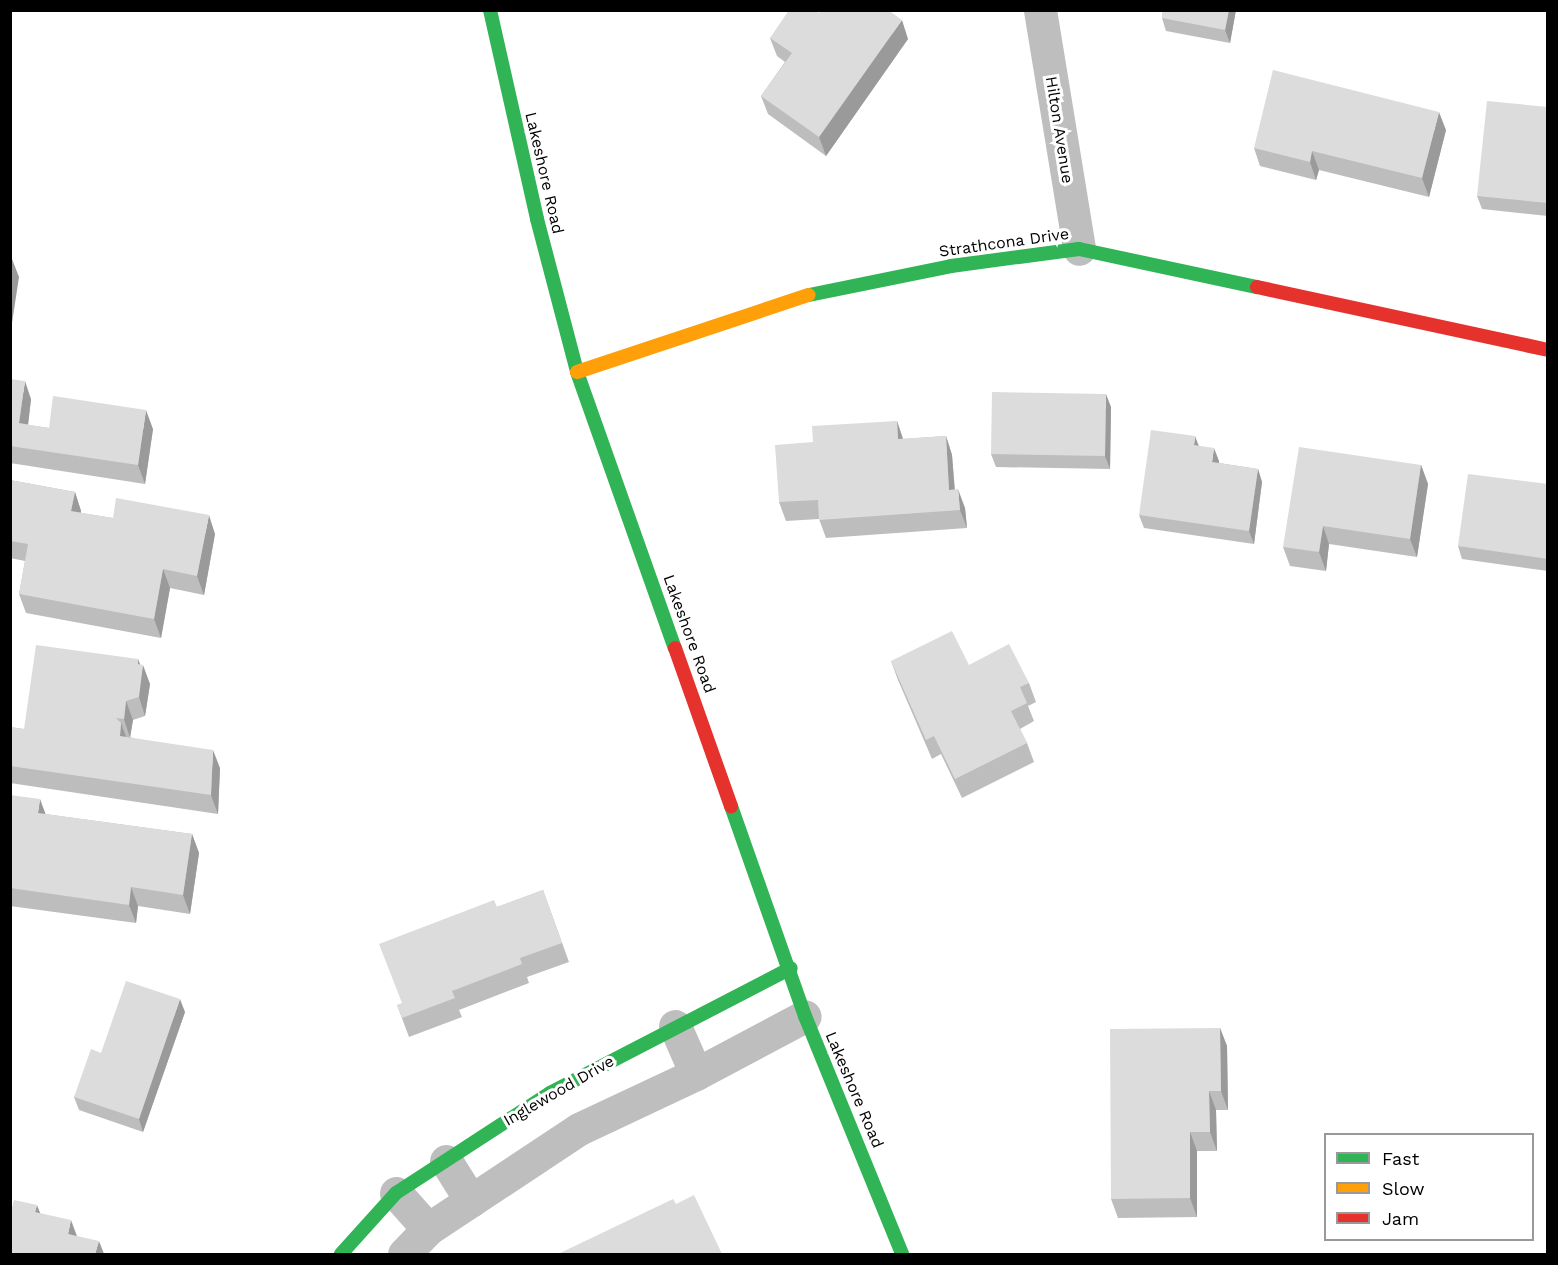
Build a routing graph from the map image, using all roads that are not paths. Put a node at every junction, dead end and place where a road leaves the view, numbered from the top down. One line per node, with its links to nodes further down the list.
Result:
1 (490, 10): 5 (street, Lakeshore Road)
2 (1040, 10): 3 (street, Hilton Avenue)
3 (1079, 249): 4 (street, Strathcona Drive); 5 (street, Strathcona Drive)
4 (1548, 350)
5 (577, 372): 6 (street, Lakeshore Road)
6 (791, 968): 7 (street, Lakeshore Road); 8 (street, Inglewood Drive)
7 (805, 1016): 9 (street); 16 (street, Lakeshore Road)
8 (675, 1026): 9 (street); 10 (street, Inglewood Drive)
9 (696, 1074): 12 (street)
10 (446, 1161): 11 (street, Inglewood Drive); 12 (street)
11 (396, 1193): 13 (street); 14 (street, Inglewood Drive)
12 (471, 1201): 13 (street)
13 (428, 1229): 15 (street)
14 (341, 1254)
15 (404, 1254)
16 (902, 1254)

